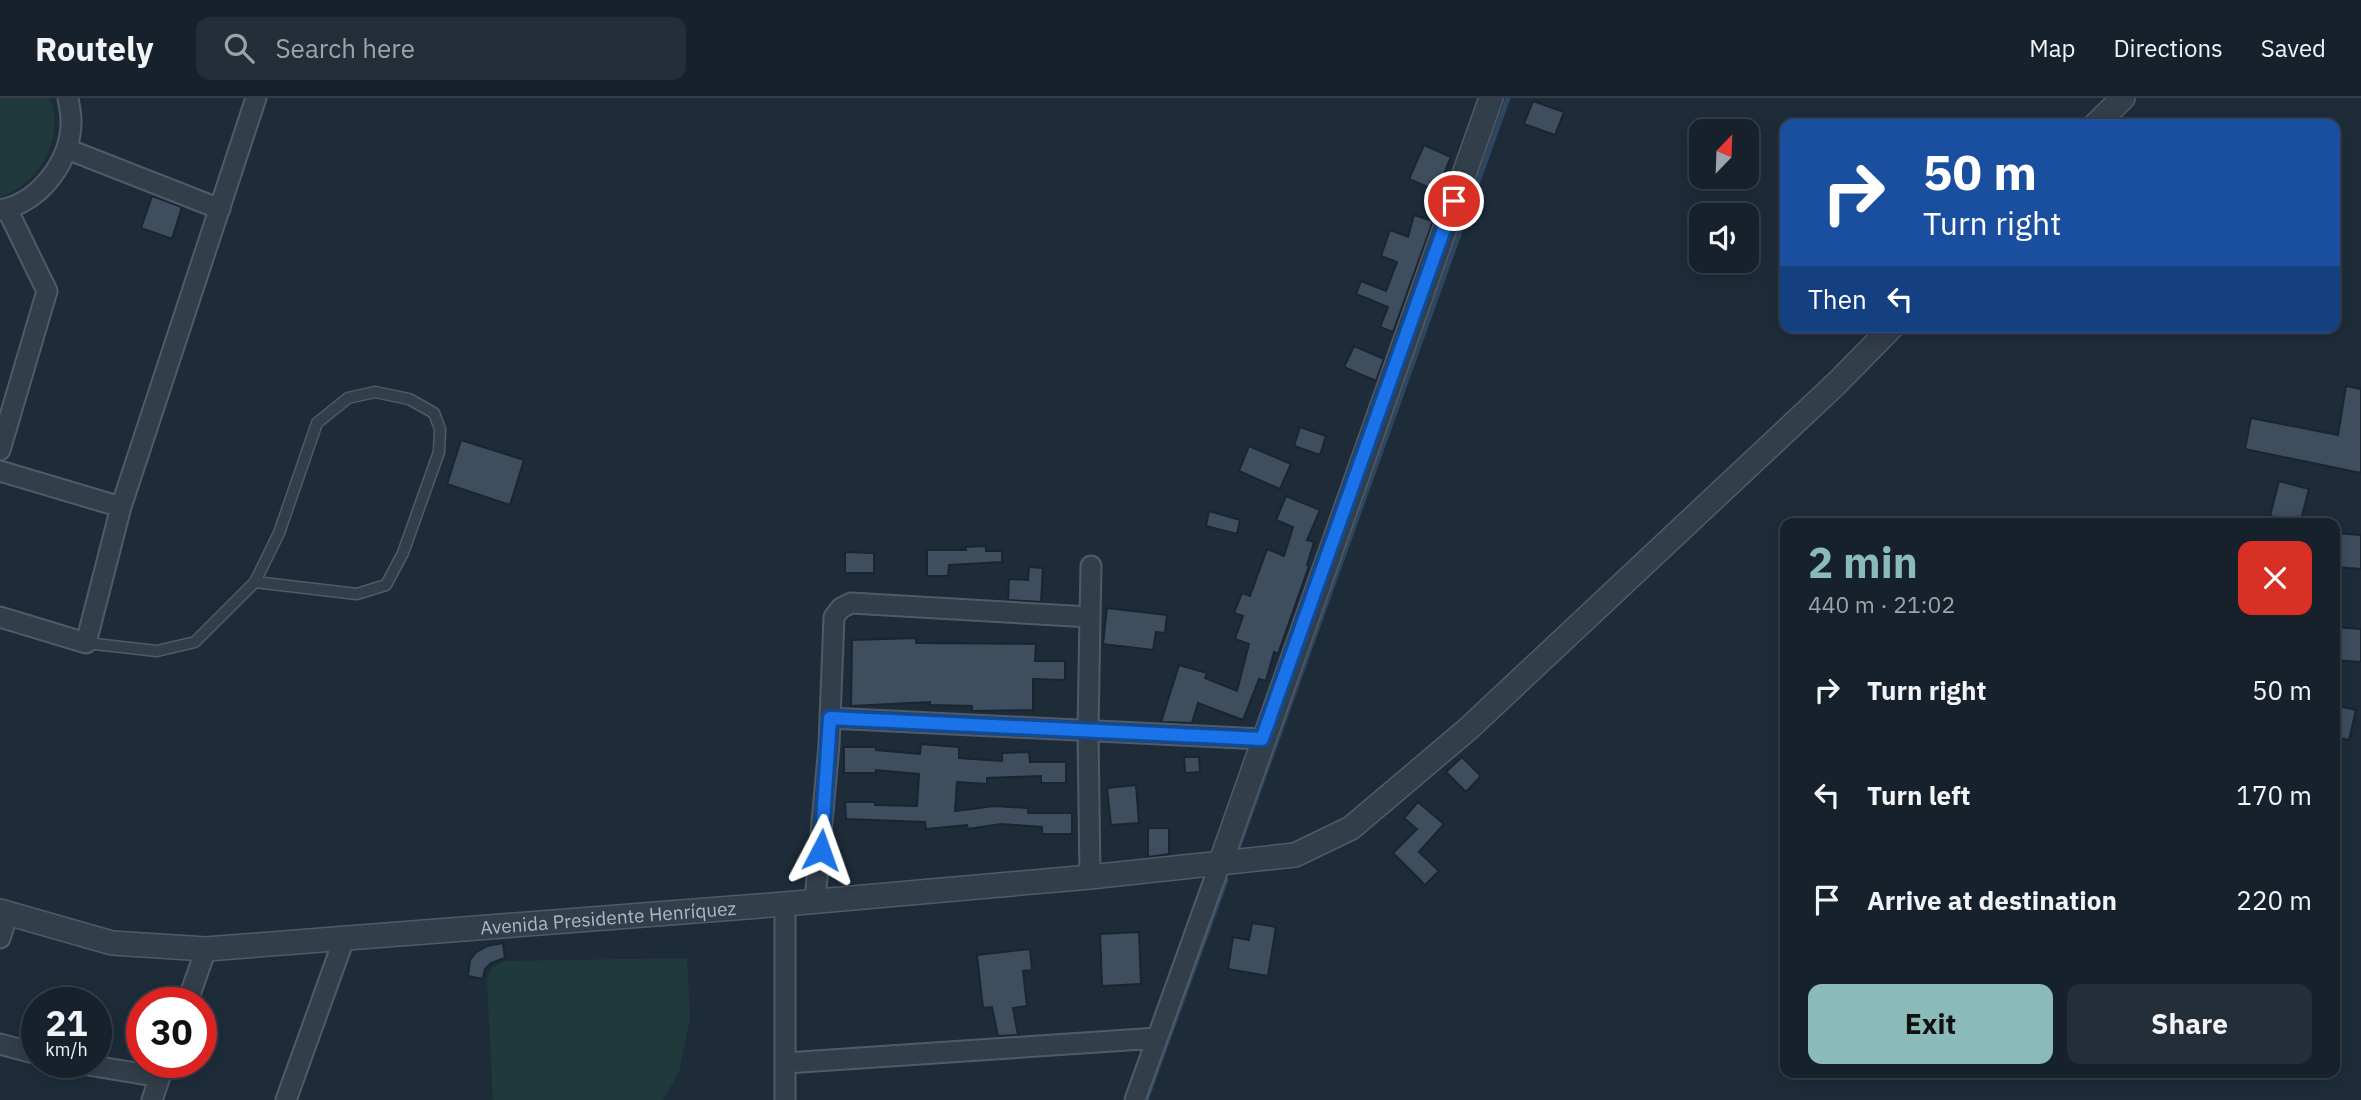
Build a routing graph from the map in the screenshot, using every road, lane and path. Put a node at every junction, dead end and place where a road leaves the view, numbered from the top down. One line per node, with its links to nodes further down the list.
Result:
1 (68, 98): 6 (street)
2 (256, 98): 8 (street)
3 (1491, 98): 20 (street)
4 (2123, 98): 5 (street)
5 (2101, 119)
6 (67, 149): 7 (street); 8 (street)
7 (4, 209): 10 (street)
8 (220, 209): 12 (street)
9 (1886, 333): 21 (street, Avenida Presidente Henríquez)
10 (0, 450)
11 (0, 471): 12 (street)
12 (121, 507): 17 (street)
13 (1091, 566): 16 (street)
14 (255, 582): 14 (lane); 17 (lane)
15 (0, 617): 17 (street)
16 (1090, 617): 18 (street); 19 (street)
17 (86, 643)
18 (830, 718): 19 (street); 23 (street)
19 (1088, 731): 20 (street); 22 (street)
20 (1262, 739): 21 (street)
21 (1220, 863): 22 (street, Avenida Presidente Henríquez); 30 (street)
22 (1090, 877): 23 (street, Avenida Presidente Henríquez)
23 (815, 900): 24 (street, Avenida Presidente Henríquez)
24 (785, 904): 27 (street, Avenida Presidente Henríquez); 33 (street)
25 (4, 912): 26 (street); 28 (street, Avenida Presidente Henríquez)
26 (0, 938)
27 (344, 939): 28 (street, Avenida Presidente Henríquez); 36 (street)
28 (206, 949): 29 (street)
29 (193, 987)
30 (1157, 1038): 33 (street); 38 (street)
31 (0, 1044): 32 (street)
32 (21, 1050)
33 (786, 1063): 37 (street)
34 (160, 1078): 35 (street)
35 (152, 1100)
36 (286, 1100)
37 (785, 1100)
38 (1135, 1100)

